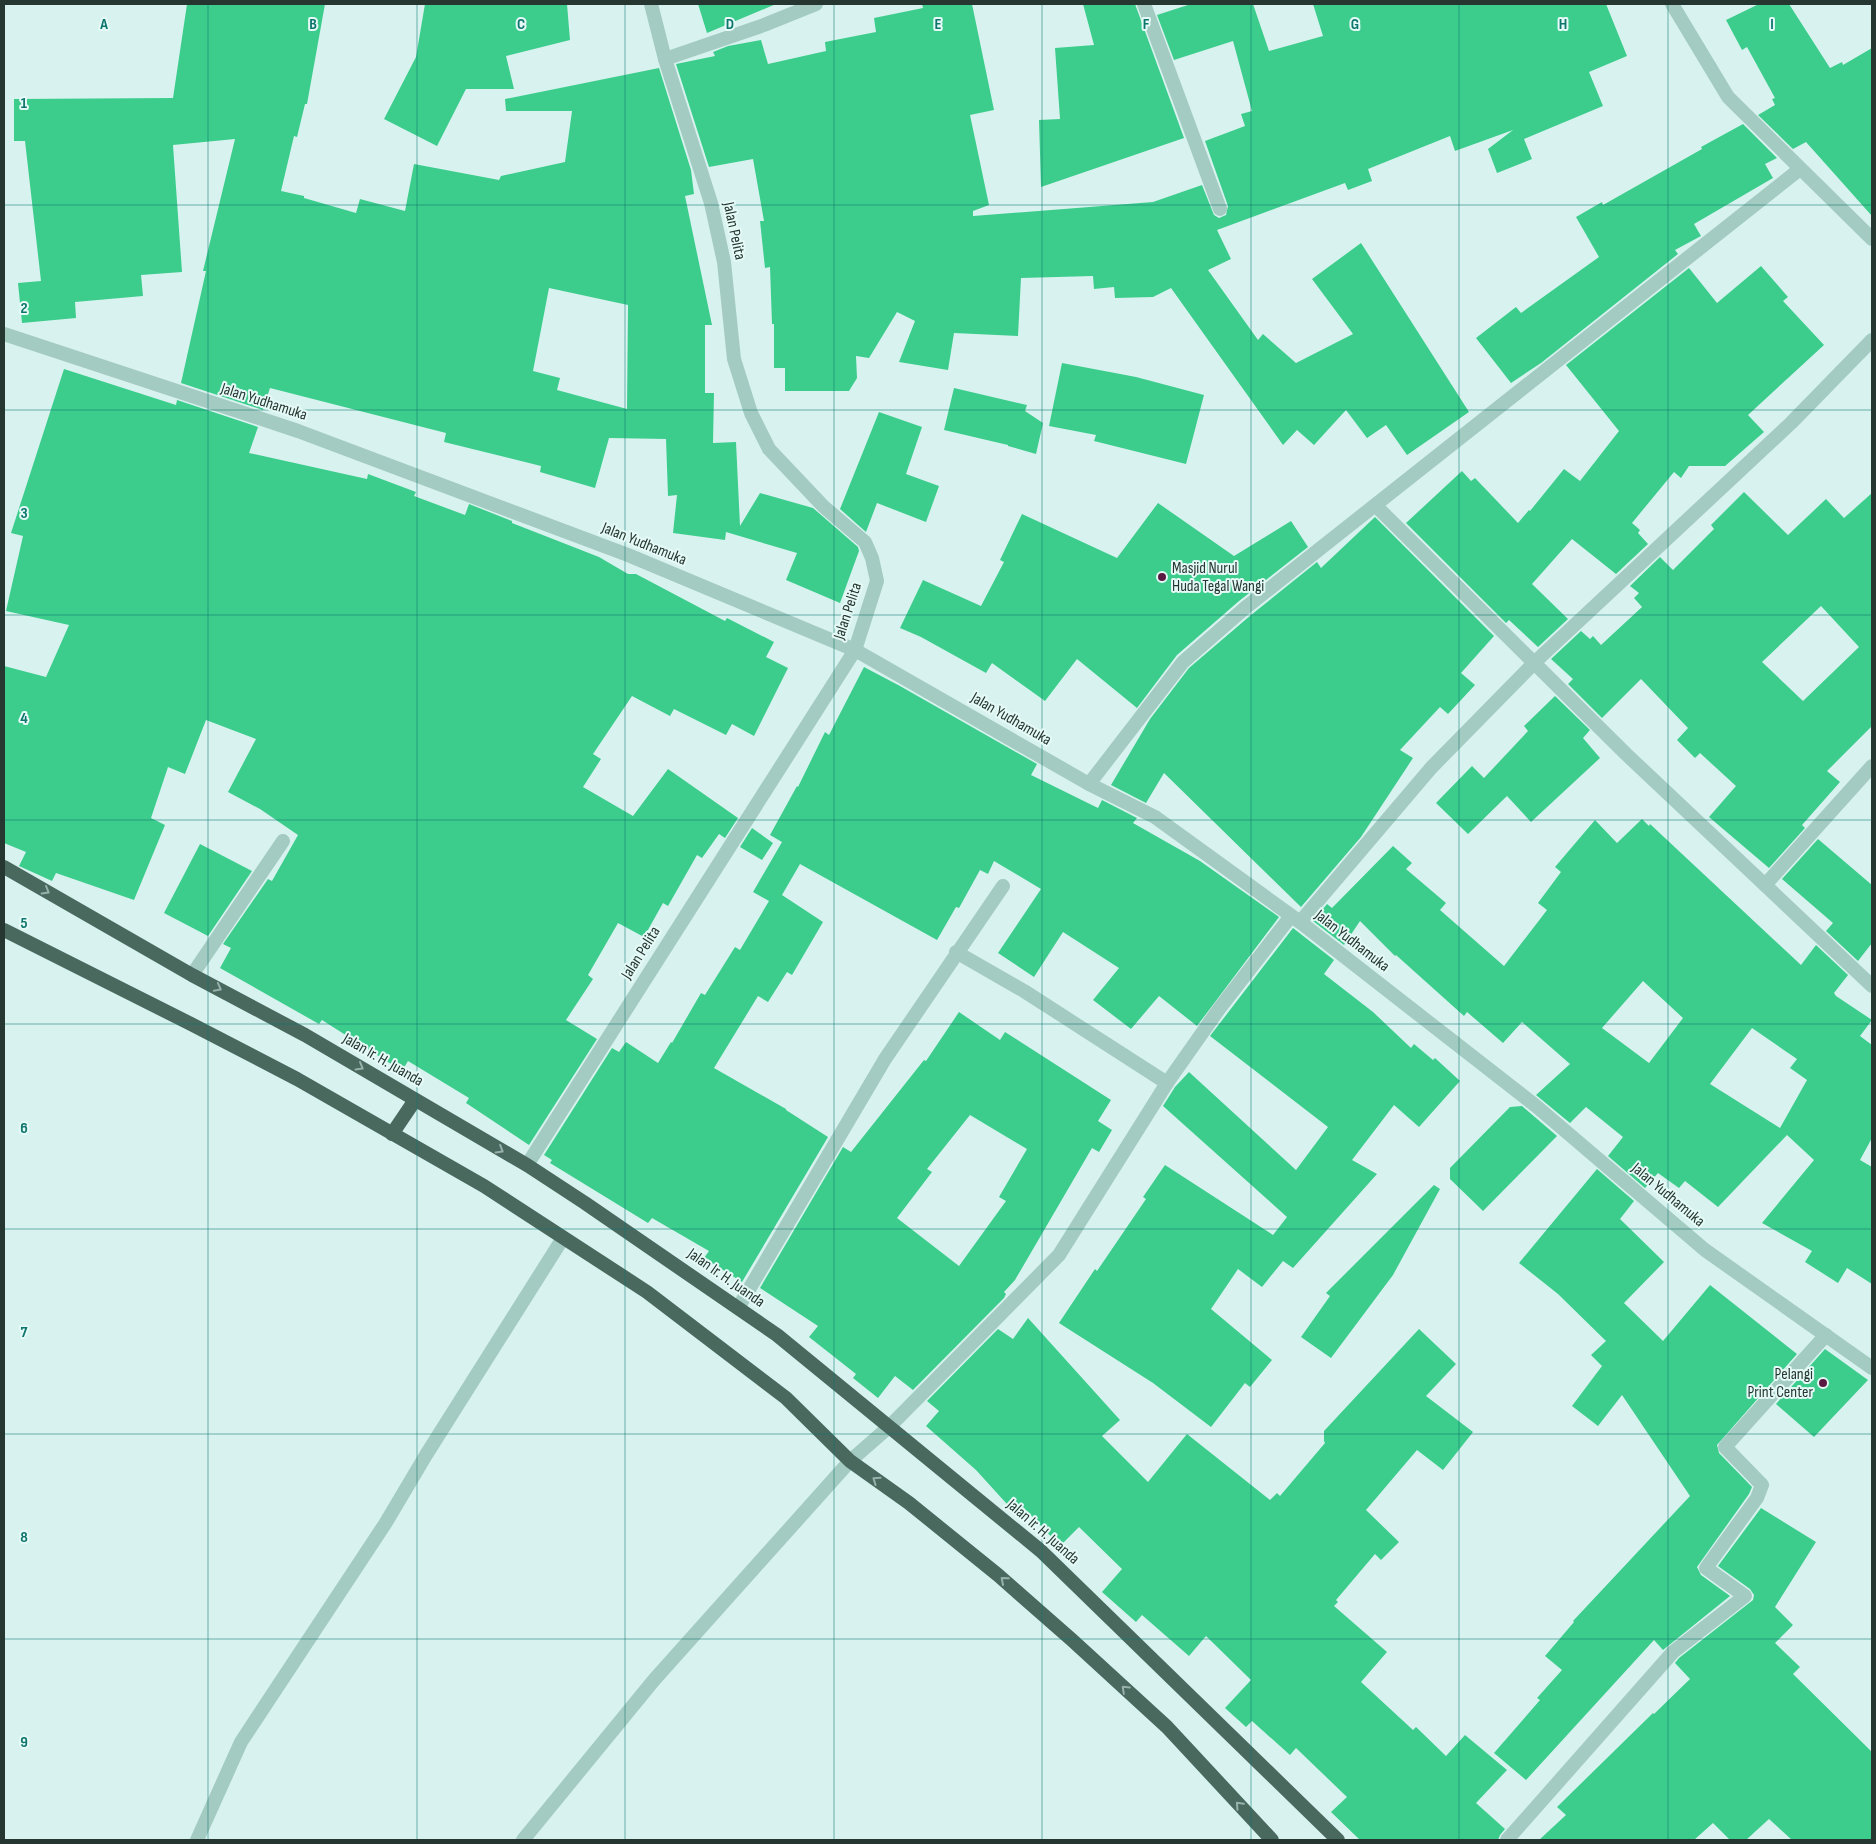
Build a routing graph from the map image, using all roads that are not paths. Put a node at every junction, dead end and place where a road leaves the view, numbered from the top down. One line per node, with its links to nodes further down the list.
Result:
1 (651, 4): 5 (street, Jalan Pelita)
2 (816, 4): 5 (street)
3 (1144, 4): 7 (street)
4 (1672, 4): 6 (street)
5 (665, 59): 12 (street, Jalan Pelita)
6 (1800, 169): 8 (street); 11 (street)
7 (1220, 209)
8 (1872, 240)
9 (4, 334): 12 (street, Jalan Yudhamuka)
10 (1872, 340): 13 (street)
11 (1376, 506): 13 (street); 15 (street)
12 (855, 650): 15 (street, Jalan Yudhamuka); 28 (street, Jalan Pelita)
13 (1535, 662): 18 (street); 20 (street)
14 (1872, 766): 18 (street)
15 (1089, 784): 20 (street, Jalan Yudhamuka)
16 (283, 841): 23 (street)
17 (4, 866): 23 (highway, Jalan Ir. H. Juanda, one-way to 23)
18 (1765, 885): 24 (street)
19 (1003, 886): 22 (street)
20 (1296, 919): 25 (street); 31 (street, Jalan Yudhamuka)
21 (4, 930): 27 (highway)
22 (956, 952): 25 (street); 30 (street)
23 (192, 975): 26 (highway, Jalan Ir. H. Juanda, one-way to 26)
24 (1872, 986)
25 (1167, 1083): 33 (street)
26 (415, 1100): 27 (highway); 28 (highway, Jalan Ir. H. Juanda, one-way to 28)
27 (392, 1134): 29 (highway)
28 (527, 1165): 30 (highway, Jalan Ir. H. Juanda)
29 (563, 1238): 34 (highway); 35 (street)
30 (738, 1308): 33 (highway, Jalan Ir. H. Juanda)
31 (1826, 1335): 32 (street, Jalan Yudhamuka); 39 (street)
32 (1872, 1368)
33 (890, 1426): 34 (street); 38 (highway, Jalan Ir. H. Juanda)
34 (850, 1461): 36 (street); 37 (highway, one-way to 34)
35 (197, 1840)
36 (524, 1840)
37 (1272, 1840)
38 (1338, 1840)
39 (1507, 1840)

